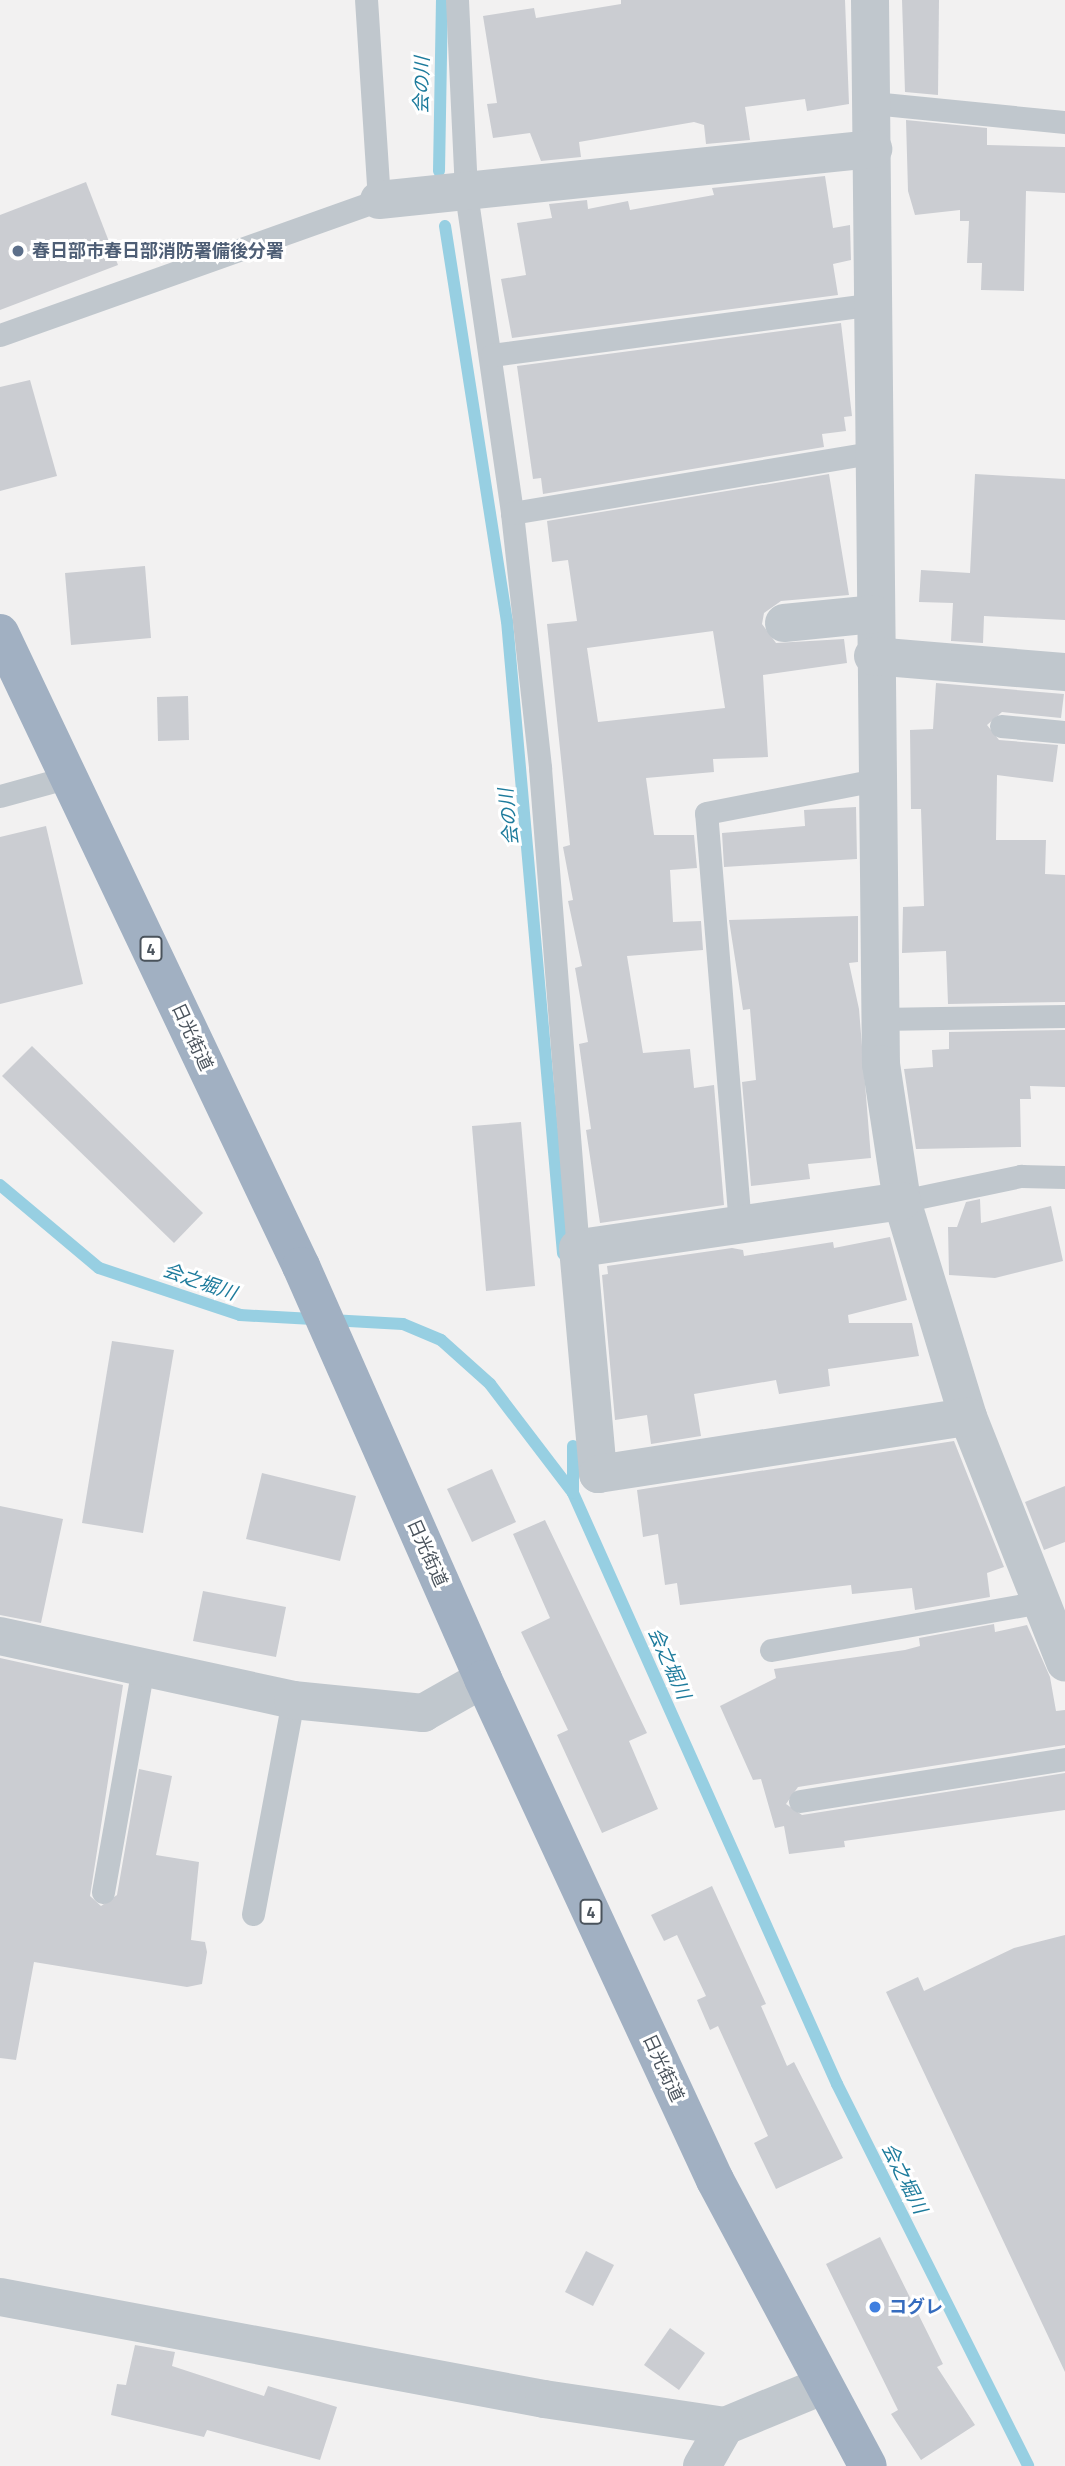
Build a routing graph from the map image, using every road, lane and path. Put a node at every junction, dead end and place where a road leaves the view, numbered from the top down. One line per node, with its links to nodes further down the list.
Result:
1 (366, 0): 8 (lane)
2 (457, 0): 7 (lane)
3 (870, 0): 4 (street)
4 (873, 103): 5 (lane); 6 (street)
5 (1065, 122)
6 (873, 149): 7 (street); 9 (street)
7 (459, 194): 8 (street); 11 (lane)
8 (386, 199): 10 (lane)
9 (876, 304): 11 (lane); 12 (street)
10 (0, 335)
11 (492, 355): 13 (lane)
12 (878, 452): 13 (lane); 14 (street)
13 (512, 513): 29 (lane)
14 (874, 614): 15 (street); 17 (street)
15 (784, 623)
16 (0, 633): 21 (highway, 日光街道 / 4)
17 (873, 656): 18 (street); 22 (street)
18 (1065, 672)
19 (1000, 726): 20 (lane)
20 (1065, 732)
21 (69, 777): 23 (lane); 36 (highway, 日光街道 / 4)
22 (876, 780): 25 (street); 28 (lane)
23 (0, 796)
24 (1065, 1016): 25 (lane)
25 (880, 1019): 27 (street)
26 (1065, 1177): 27 (lane)
27 (902, 1201): 28 (street); 30 (street)
28 (740, 1225): 29 (street)
29 (578, 1248): 30 (street)
30 (968, 1417): 31 (street)
31 (1041, 1602): 33 (lane); 34 (street)
32 (0, 1636): 35 (street)
33 (771, 1650)
34 (1065, 1662)
35 (143, 1667): 37 (street); 40 (lane)
36 (483, 1679): 37 (street); 43 (highway, 日光街道 / 4)
37 (293, 1700): 41 (lane)
38 (1065, 1759): 39 (lane)
39 (800, 1801)
40 (103, 1892)
41 (253, 1914)
42 (0, 2297): 44 (street)
43 (822, 2386): 44 (street); 46 (highway, 日光街道 / 4)
44 (725, 2426): 45 (street)
45 (702, 2466)
46 (868, 2466)

